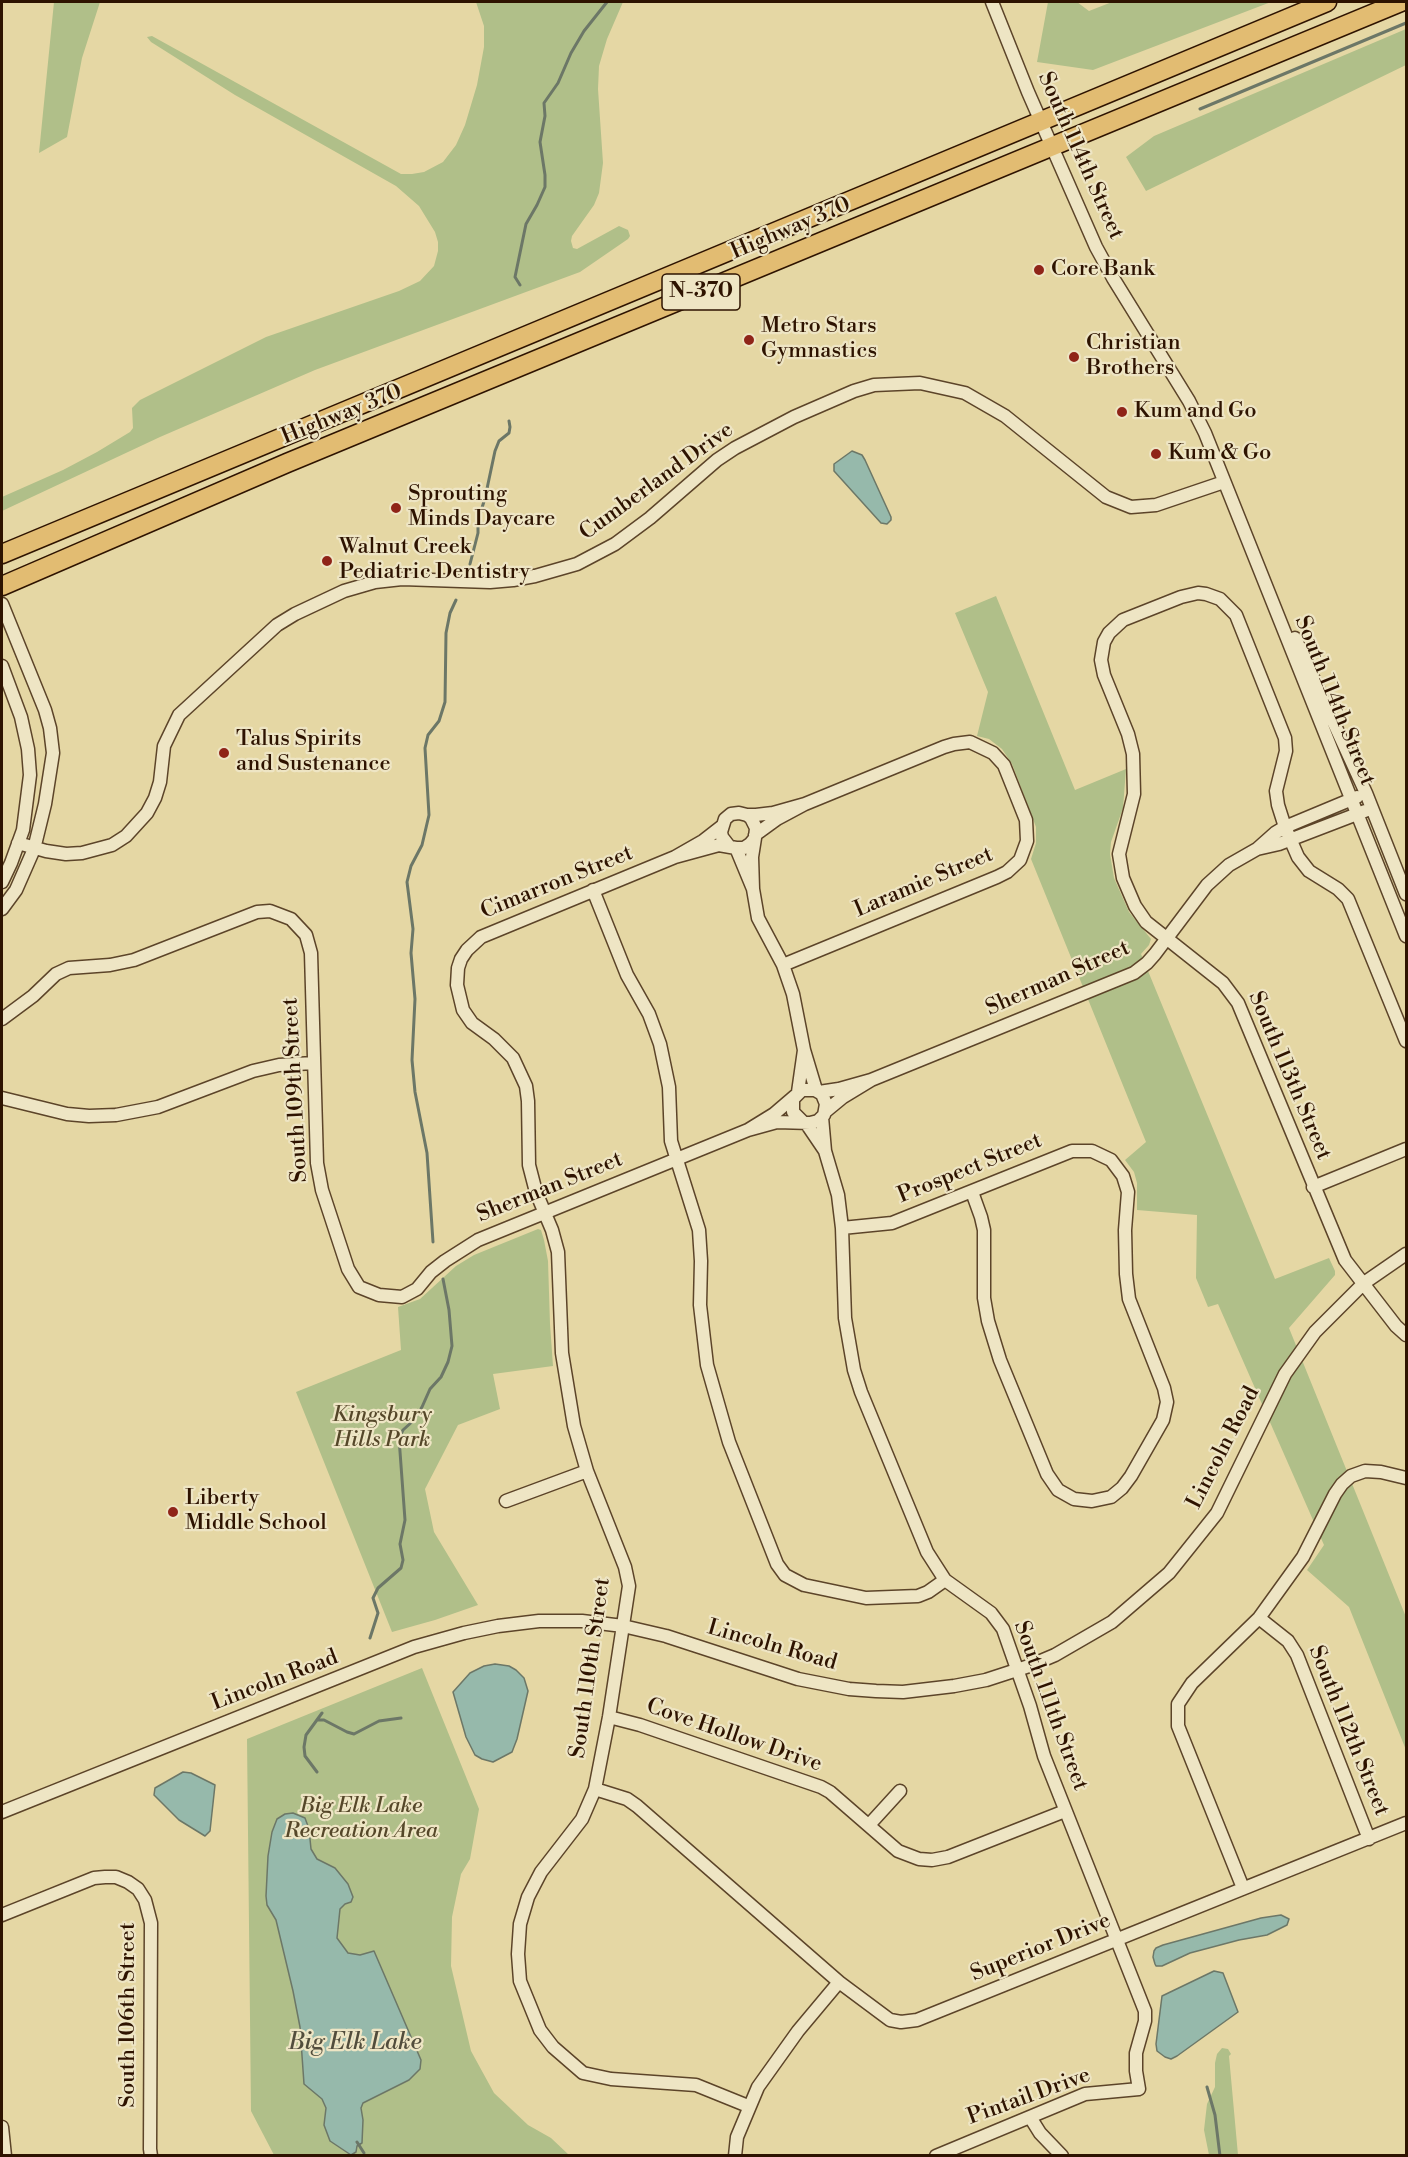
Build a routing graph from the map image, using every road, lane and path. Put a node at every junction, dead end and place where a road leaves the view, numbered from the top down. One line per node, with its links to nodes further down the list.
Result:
1 (992, 2): 4 (street, South 114th Street)
2 (1327, 2): 4 (highway, Highway 370 / N-370)
3 (1401, 2): 5 (highway, Highway 370 / N-370)
4 (1040, 121): 5 (street, South 114th Street); 7 (highway, Highway 370 / N-370)
5 (1052, 146): 6 (street, South 114th Street); 8 (highway, Highway 370 / N-370)
6 (1224, 482): 11 (street, South 114th Street); 12 (street, South 114th Street); 23 (street, Cumberland Drive)
7 (2, 554)
8 (2, 586)
9 (2, 604): 23 (street)
10 (2, 666): 21 (street)
11 (1366, 794): 12 (street, Sherman Street); 14 (street, South 114th Street)
12 (1352, 800): 15 (street, South 114th Street); 18 (street, Sherman Street)
13 (805, 804): 16 (street); 19 (street); 33 (street, Laramie Street)
14 (1372, 808): 15 (street, Sherman Street); 29 (street, South 114th Street)
15 (1357, 814): 20 (street, Sherman Street); 31 (street, South 114th Street)
16 (747, 815): 17 (street); 19 (street)
17 (721, 826): 22 (street); 25 (street, Cimarron Street)
18 (1286, 827): 20 (street); 24 (street, Sherman Street); 32 (street, South 113th Street)
19 (755, 837): 22 (street); 27 (street)
20 (1291, 840): 24 (street, Sherman Street); 36 (street)
21 (18, 843): 23 (street, Cumberland Drive); 26 (street)
22 (733, 847): 25 (street, Cimarron Street); 27 (street)
23 (34, 849): 30 (street)
24 (1257, 849): 32 (street, Sherman Street)
25 (675, 857): 28 (street, Cimarron Street)
26 (2, 882)
27 (753, 889): 33 (street)
28 (593, 890): 34 (street, Cimarron Street); 48 (street)
29 (1407, 894)
30 (2, 909)
31 (1407, 936)
32 (1167, 939): 39 (street, Sherman Street); 49 (street, South 113th Street)
33 (783, 965): 37 (street)
34 (458, 992): 51 (street, South 110th Street)
35 (2, 1018): 38 (street, South 109th Street)
36 (1407, 1041)
37 (804, 1050): 40 (street); 41 (street)
38 (314, 1063): 42 (street); 55 (street, South 109th Street)
39 (871, 1080): 40 (street, Sherman Street); 43 (street, Sherman Street)
40 (818, 1091): 41 (street); 43 (street)
41 (797, 1094): 44 (street); 45 (street, Sherman Street)
42 (2, 1098)
43 (824, 1114): 44 (street); 47 (street, South 111th Street)
44 (804, 1122): 45 (street, Sherman Street); 47 (street, South 111th Street)
45 (748, 1130): 48 (street, Sherman Street)
46 (1407, 1149): 49 (street)
47 (825, 1151): 52 (street, South 111th Street)
48 (676, 1160): 51 (street, Sherman Street); 60 (street)
49 (1314, 1187): 54 (street, South 113th Street)
50 (972, 1192): 50 (street, Prospect Street); 52 (street, Prospect Street)
51 (546, 1213): 55 (street, Sherman Street); 57 (street, South 110th Street)
52 (842, 1228): 60 (street, South 111th Street)
53 (1407, 1254): 54 (street, Lincoln Road)
54 (1364, 1283): 56 (street, South 113th Street); 63 (street, Lincoln Road)
55 (379, 1295)
56 (1407, 1335)
57 (587, 1471): 59 (street); 62 (street, South 110th Street)
58 (1407, 1478): 61 (street)
59 (506, 1501)
60 (945, 1580): 63 (street, South 111th Street)
61 (1259, 1618): 71 (street, South 112th Street); 72 (street)
62 (623, 1626): 63 (street, Lincoln Road); 64 (street, South 110th Street); 68 (street, Lincoln Road)
63 (1018, 1670): 67 (street, South 111th Street)
64 (609, 1718): 65 (street, South 110th Street); 70 (street, Cove Hollow Drive)
65 (595, 1789): 75 (street, South 110th Street); 77 (street)
66 (900, 1791): 70 (street)
67 (1065, 1811): 70 (street, Cove Hollow Drive); 74 (street, South 111th Street)
68 (2, 1812)
69 (1407, 1823): 71 (street, Superior Drive)
70 (869, 1826)
71 (1370, 1839): 72 (street, Superior Drive)
72 (1243, 1888): 74 (street, Superior Drive)
73 (2, 1915): 81 (street, South 106th Street)
74 (1117, 1940): 75 (street, Superior Drive); 76 (street, South 111th Street)
75 (839, 1982): 77 (street)
76 (1139, 2089): 78 (street, Pintail Drive)
77 (748, 2106): 82 (street)
78 (1030, 2117): 83 (street, Pintail Drive); 84 (street)
79 (2, 2127): 80 (street)
80 (5, 2156)
81 (152, 2156)
82 (735, 2156)
83 (936, 2156)
84 (1062, 2156)

